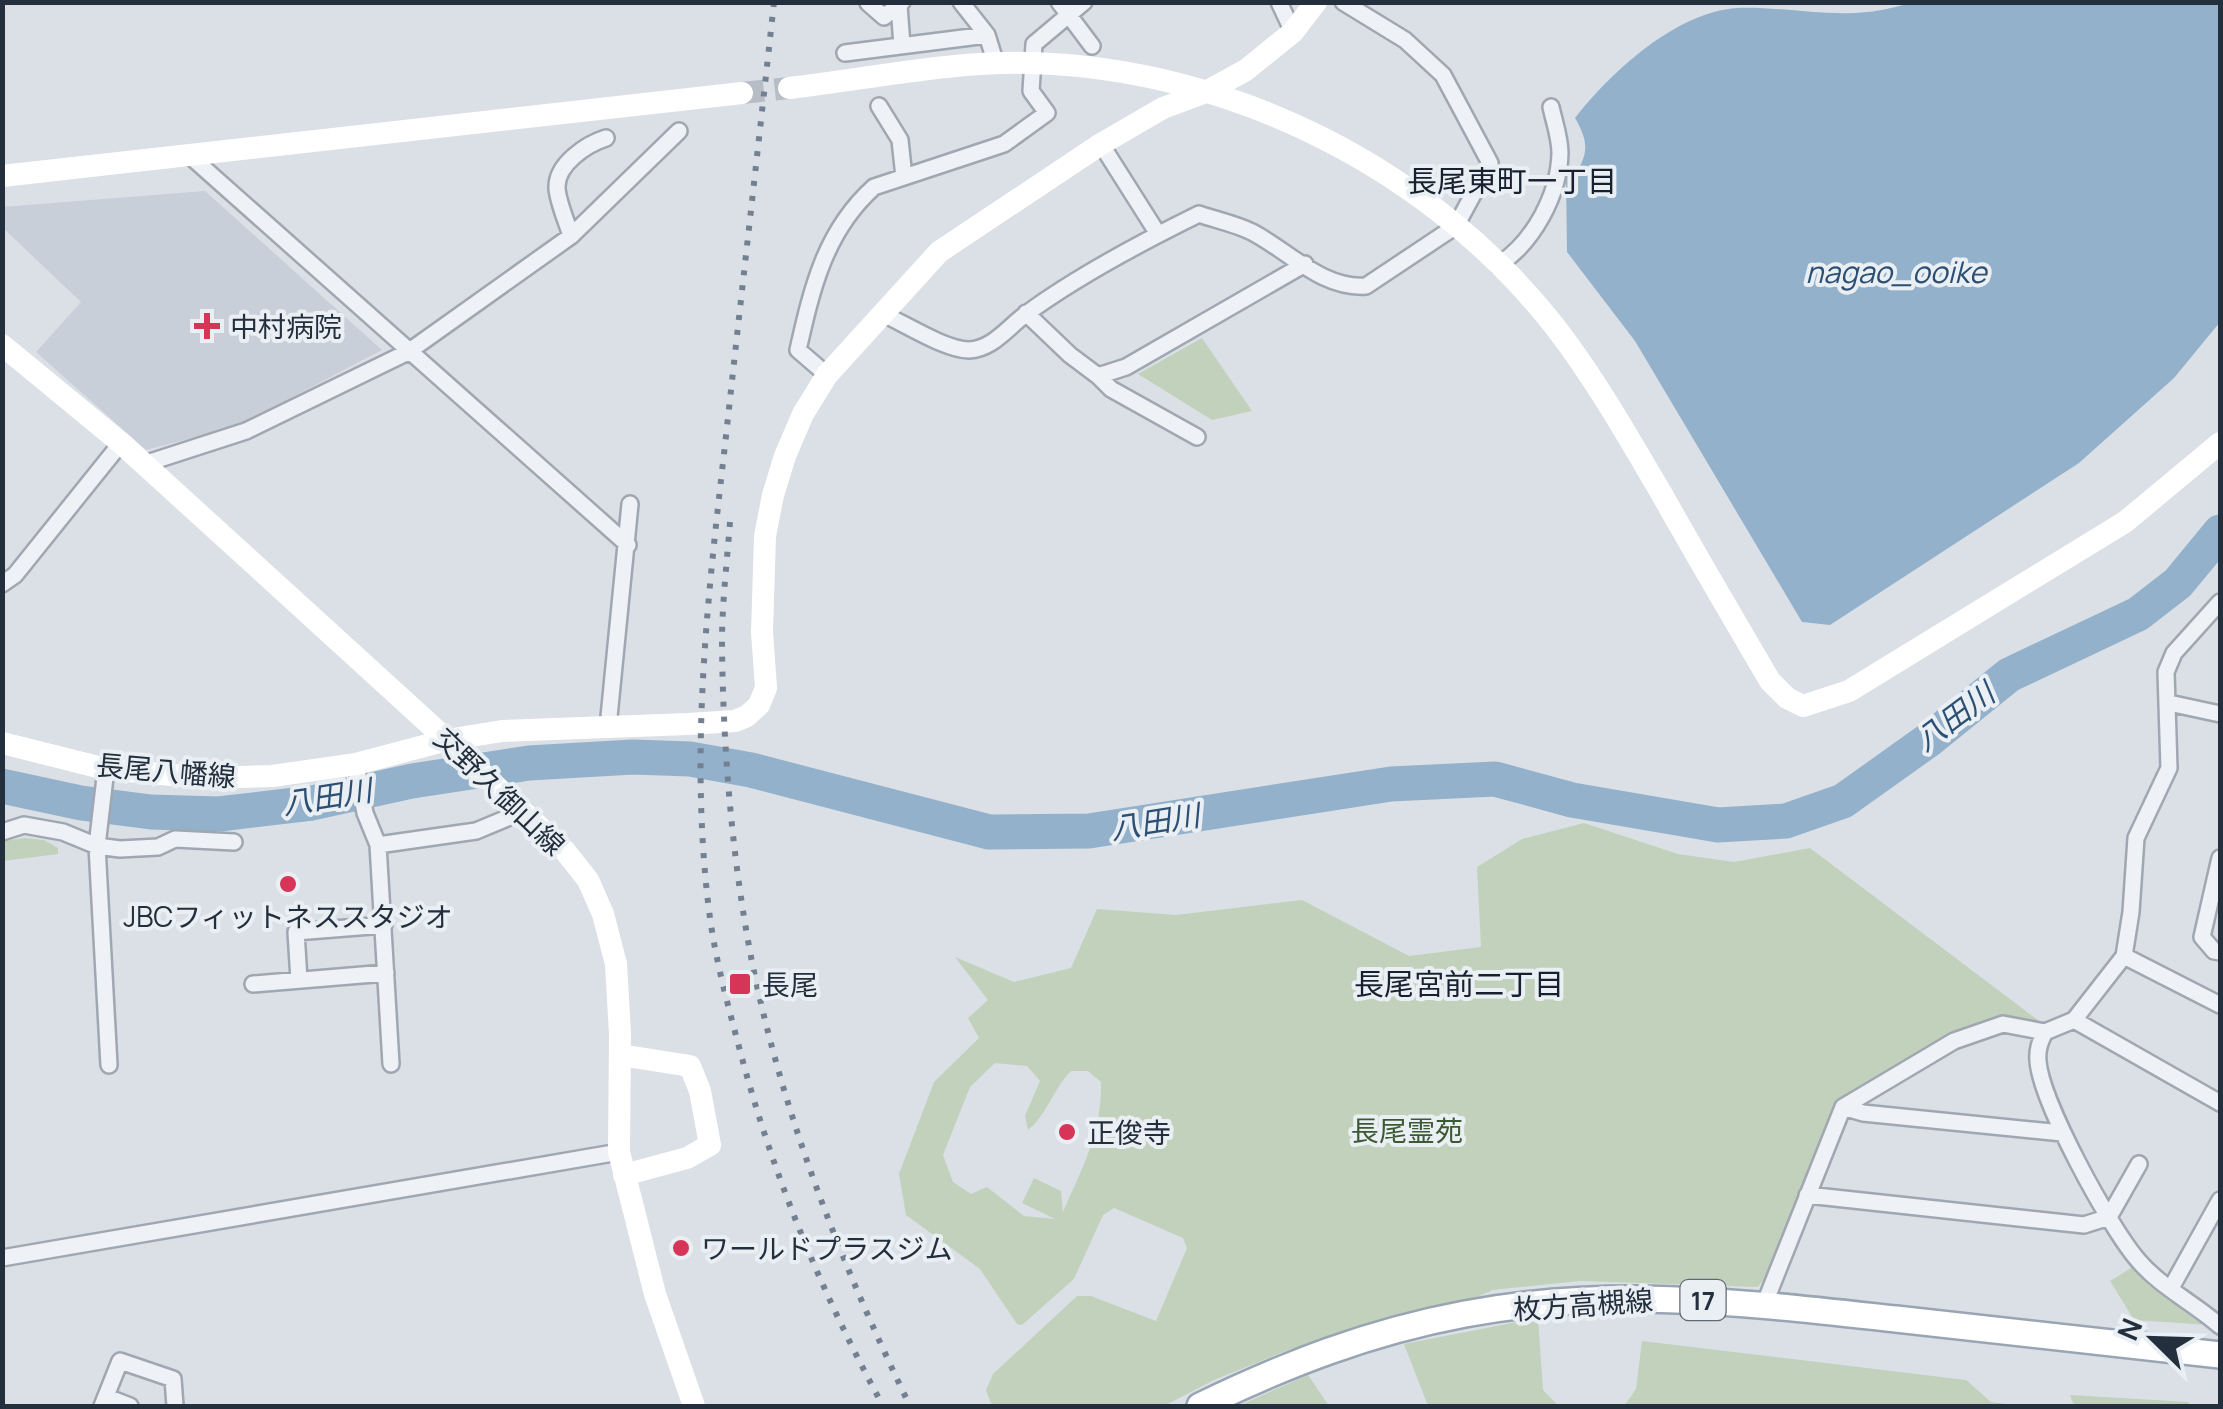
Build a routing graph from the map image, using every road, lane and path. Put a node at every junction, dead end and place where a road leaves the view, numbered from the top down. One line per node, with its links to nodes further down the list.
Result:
1 (961, 2): 10 (street)
2 (1084, 2): 8 (street)
3 (1279, 2): 9 (street)
4 (1316, 2): 9 (street)
5 (1342, 2): 27 (street)
6 (868, 3): 7 (street)
7 (901, 4): 11 (street)
8 (1064, 9): 12 (street); 14 (street)
9 (1293, 32): 17 (street)
10 (988, 35): 11 (street); 15 (street)
11 (902, 46): 13 (street)
12 (1092, 46)
13 (845, 53)
14 (1030, 63): 15 (street); 17 (street); 26 (street)
15 (996, 64): 16 (street)
16 (789, 88)
17 (1206, 92): 23 (street); 27 (street)
18 (742, 93): 24 (street)
19 (879, 106): 26 (street)
20 (1551, 107): 31 (street)
21 (679, 130): 29 (street)
22 (606, 138): 29 (street)
23 (1101, 144): 28 (street); 33 (street)
24 (189, 154): 25 (street); 35 (street)
25 (2, 176)
26 (904, 177): 36 (street)
27 (1456, 226): 30 (street); 31 (street)
28 (1158, 234): 30 (street); 32 (street)
29 (572, 236): 35 (street)
30 (1305, 264): 37 (street)
31 (1498, 266): 39 (street)
32 (1026, 313): 33 (street); 37 (street)
33 (885, 315): 36 (street)
34 (2, 345): 40 (street, 交野久御山線)
35 (408, 352): 41 (street); 43 (street)
36 (827, 375): 48 (street, 長尾八幡線)
37 (1098, 376): 38 (street)
38 (1197, 437)
39 (2220, 442)
40 (122, 443): 41 (street, 交野久御山線); 44 (street)
41 (144, 464): 49 (street, 交野久御山線)
42 (630, 504): 43 (street)
43 (628, 545): 48 (street)
44 (2, 584)
45 (2220, 602): 46 (street)
46 (2168, 702): 47 (street); 61 (street)
47 (2220, 714)
48 (608, 727): 49 (street, 長尾八幡線)
49 (447, 740): 52 (street, 長尾八幡線); 53 (street, 交野久御山線)
50 (2, 743): 51 (street, 長尾八幡線)
51 (106, 769): 52 (street, 長尾八幡線); 57 (street)
52 (356, 769): 56 (street)
53 (518, 806): 56 (street); 68 (street, 交野久御山線)
54 (2, 832): 57 (street)
55 (234, 842): 57 (street)
56 (378, 845): 59 (street)
57 (97, 846): 70 (street)
58 (2220, 858): 60 (street)
59 (384, 925): 62 (street); 63 (street)
60 (2220, 952)
61 (2124, 956): 65 (street); 66 (street)
62 (386, 973): 63 (street); 69 (street)
63 (299, 980): 64 (street)
64 (253, 984)
65 (2220, 1006)
66 (2074, 1020): 67 (street); 71 (street)
67 (2045, 1032): 72 (street); 73 (street)
68 (620, 1055): 74 (street, 交野久御山線); 74 (street)
69 (391, 1064)
70 (109, 1065)
71 (2220, 1103)
72 (1843, 1107): 73 (street); 76 (street)
73 (2062, 1132): 78 (street)
74 (621, 1164): 81 (street); 89 (street, 交野久御山線)
75 (2138, 1164): 78 (street)
76 (1807, 1195): 78 (street); 83 (street)
77 (2220, 1200): 79 (street)
78 (2109, 1217): 82 (street)
79 (2202, 1232): 80 (street); 82 (street)
80 (2220, 1240)
81 (2, 1258)
82 (2171, 1288): 84 (street)
83 (1764, 1304): 85 (main road, 枚方高槻線 / 17); 90 (main road, 枚方高槻線 / 17)
84 (2220, 1326)
85 (2220, 1356)
86 (105, 1402): 87 (street); 88 (street)
87 (130, 1406)
88 (175, 1406)
89 (694, 1406)
90 (1200, 1406)

